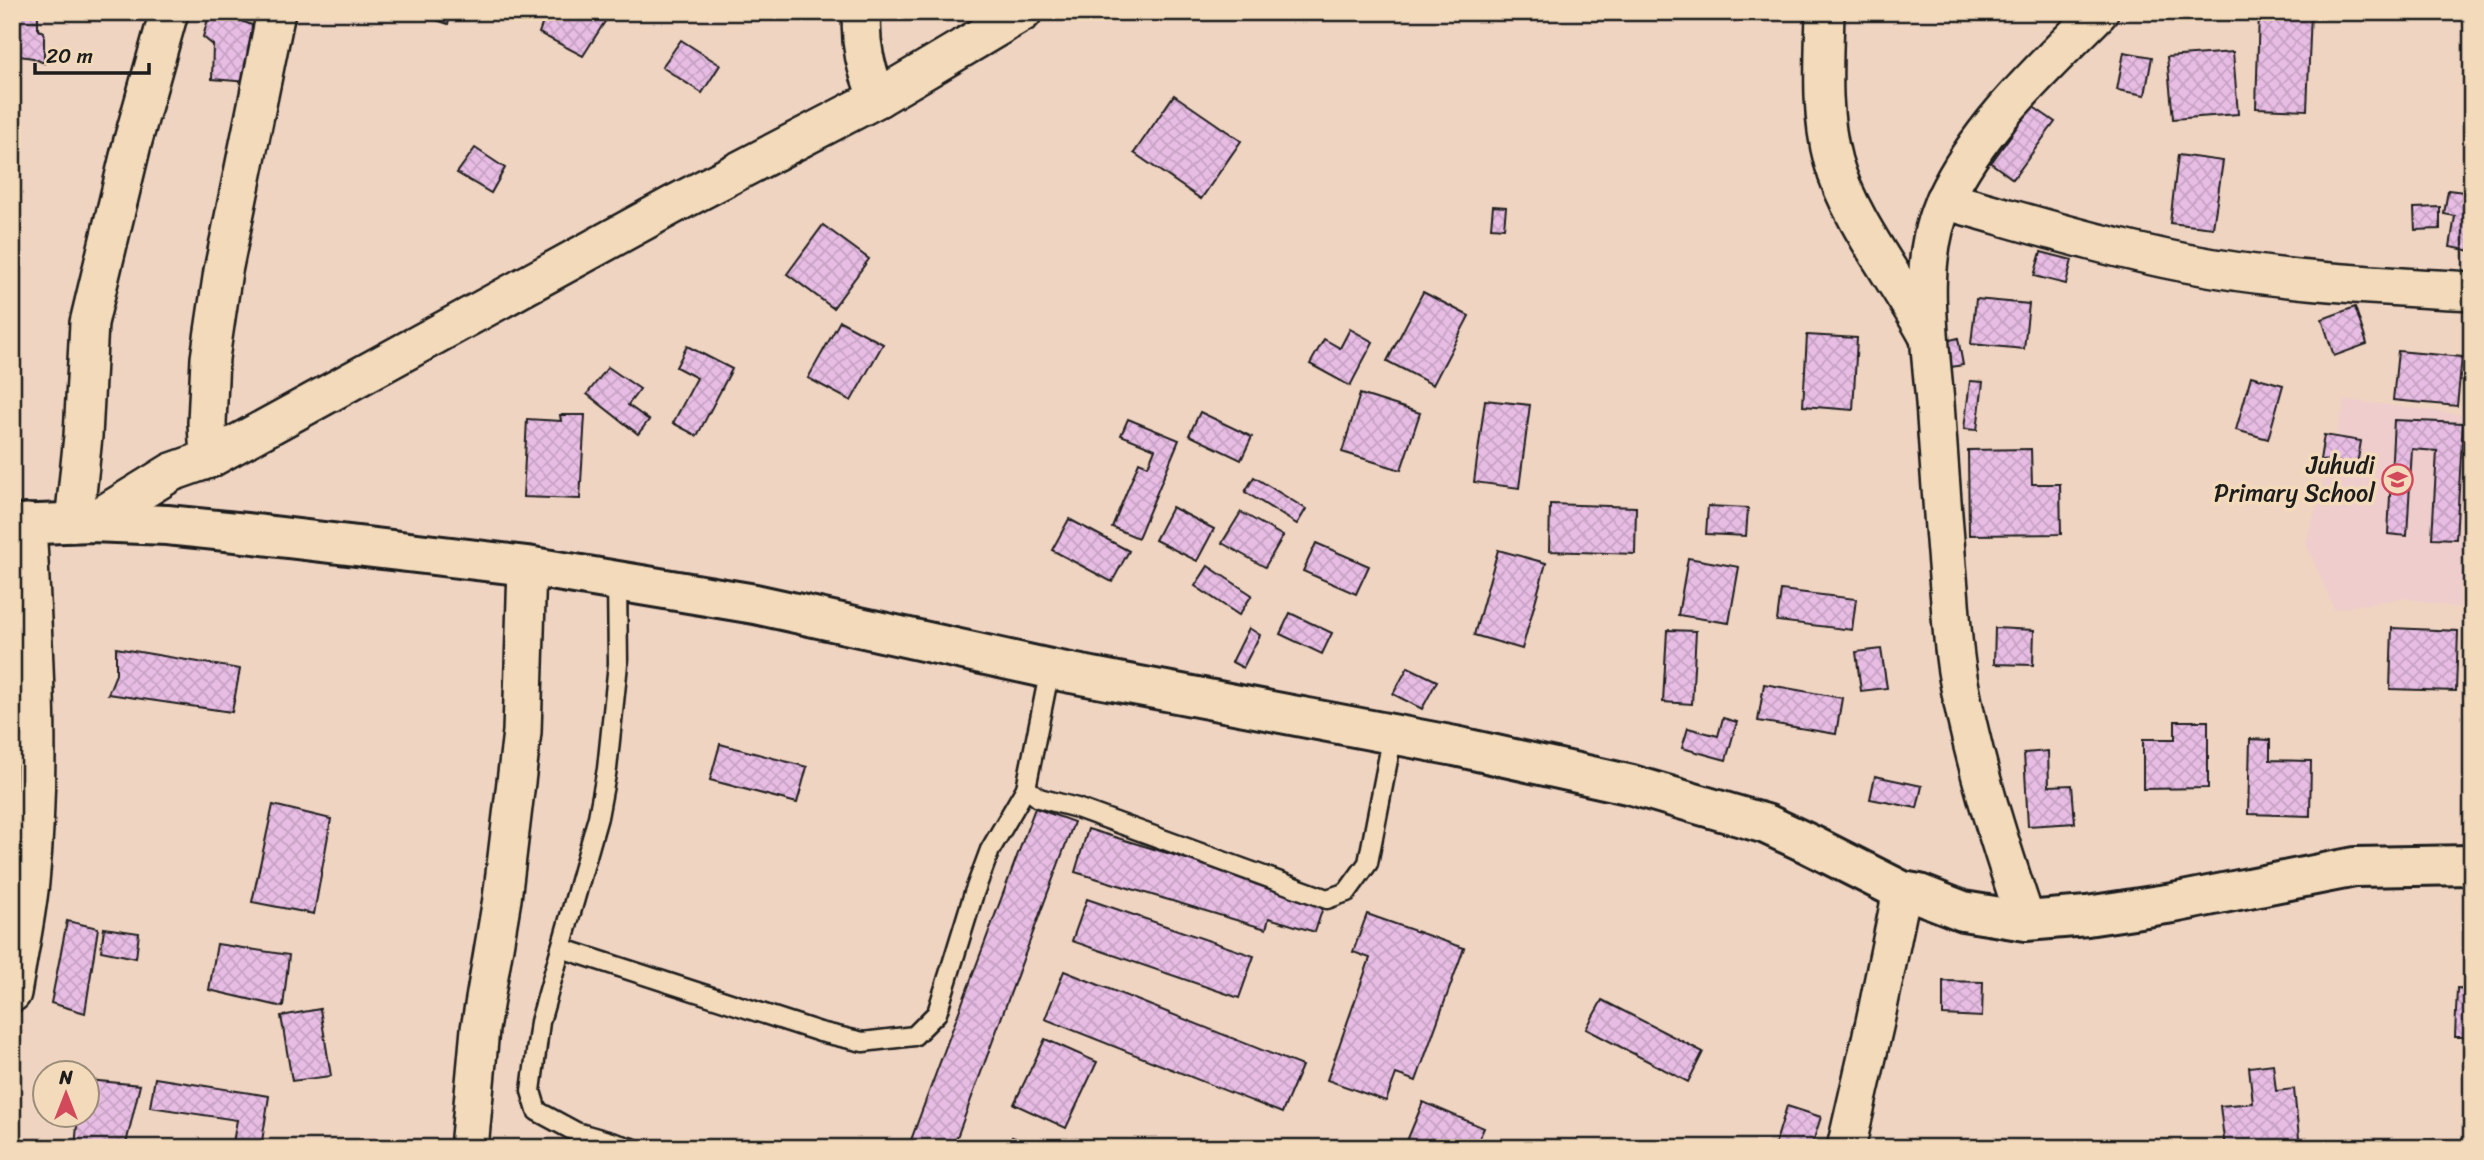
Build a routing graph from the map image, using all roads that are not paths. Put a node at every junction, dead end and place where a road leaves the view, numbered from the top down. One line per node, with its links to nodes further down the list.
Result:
1 (169, 12): 12 (street)
2 (276, 12): 11 (street)
3 (862, 12): 7 (street)
4 (1023, 12): 7 (street)
5 (1825, 12): 10 (street)
6 (2099, 12): 8 (street)
7 (878, 98): 11 (street)
8 (1944, 200): 9 (street); 10 (street)
9 (2472, 290)
10 (1930, 341): 21 (street)
11 (209, 458): 12 (street)
12 (83, 522): 13 (street); 14 (street)
13 (20, 524): 23 (street)
14 (527, 566): 15 (street); 24 (street)
15 (617, 581): 16 (street); 22 (lane)
16 (1050, 669): 17 (street); 18 (lane)
17 (1393, 734): 18 (lane); 20 (street)
18 (1026, 788): 22 (lane)
19 (2472, 865): 21 (street)
20 (1902, 891): 21 (street); 26 (street)
21 (2026, 921)
22 (561, 948): 25 (lane)
23 (12, 993)
24 (469, 1148)
25 (632, 1148)
26 (1846, 1148)

